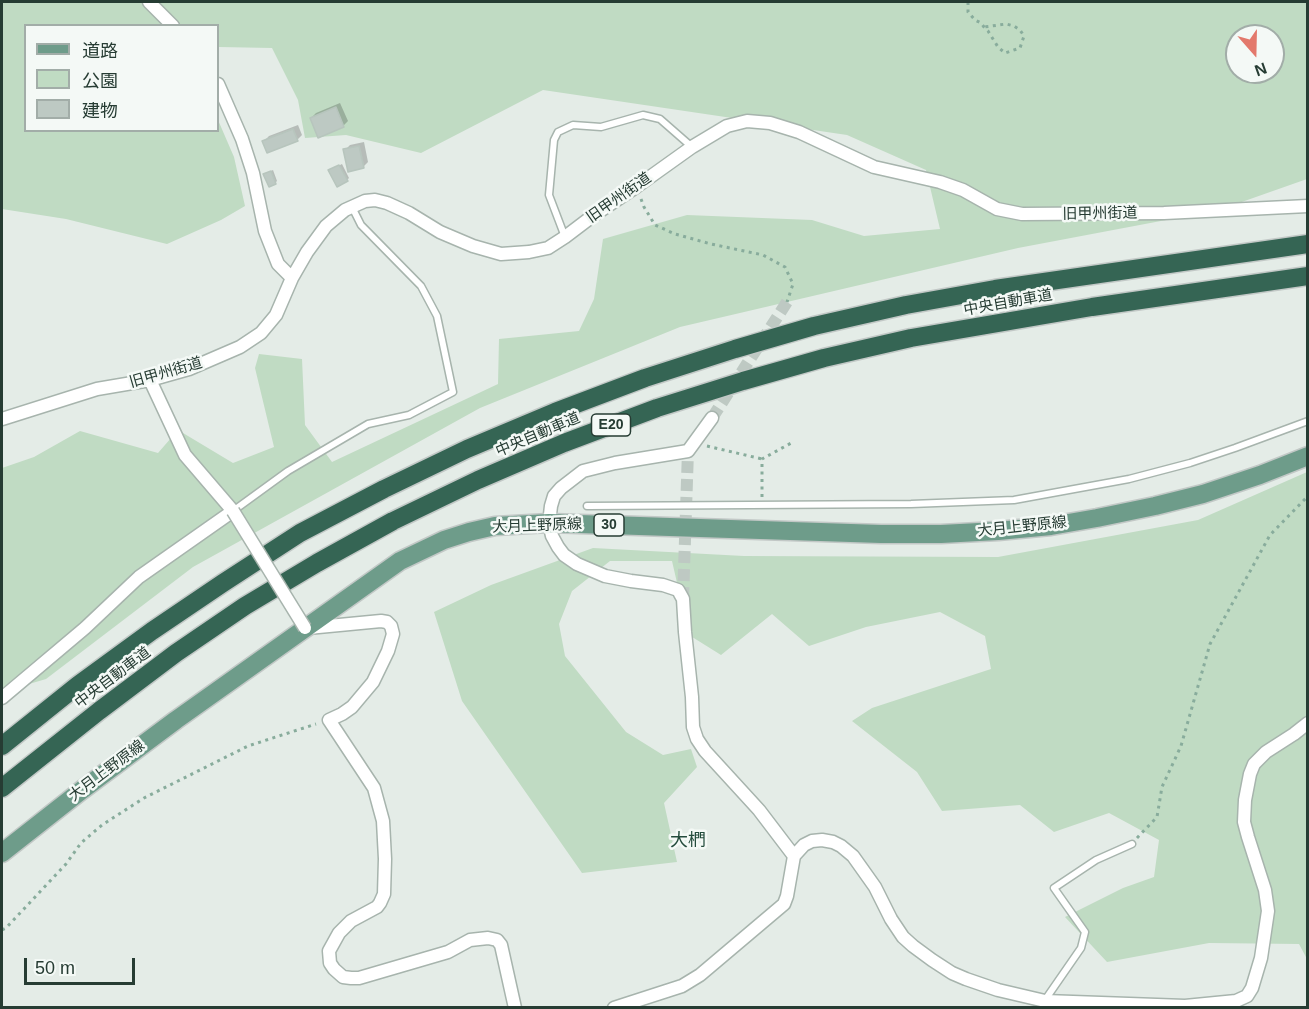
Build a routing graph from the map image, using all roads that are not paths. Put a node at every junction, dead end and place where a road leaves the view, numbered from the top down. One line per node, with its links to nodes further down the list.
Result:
1 (149, 2): 2 (street)
2 (171, 24)
3 (219, 86): 10 (street)
4 (692, 147): 5 (street, 旧甲州街道); 7 (street, 旧甲州街道); 7 (lane)
5 (1308, 206)
6 (352, 207): 7 (street, 旧甲州街道); 10 (street, 旧甲州街道); 17 (lane)
7 (565, 237)
8 (1308, 244): 22 (highway, 中央自動車道 / E20)
9 (1308, 276): 23 (highway, 中央自動車道 / E20)
10 (292, 278): 11 (street, 旧甲州街道)
11 (150, 380): 13 (street, 旧甲州街道); 17 (street)
12 (712, 418): 18 (street)
13 (2, 419)
14 (1308, 422): 16 (lane)
15 (1308, 456): 18 (main road, 大月上野原線 / 30)
16 (586, 507)
17 (234, 511): 19 (street, bridge); 20 (street)
18 (549, 524): 19 (main road, 大月上野原線 / 30); 26 (street)
19 (305, 628): 25 (main road, 大月上野原線 / 30); 28 (street)
20 (2, 698)
21 (1308, 723): 27 (street)
22 (2, 746)
23 (2, 788)
24 (1132, 844): 27 (lane)
25 (2, 853)
26 (794, 856): 27 (street); 29 (street)
27 (1044, 1004)
28 (515, 1008)
29 (614, 1008)

